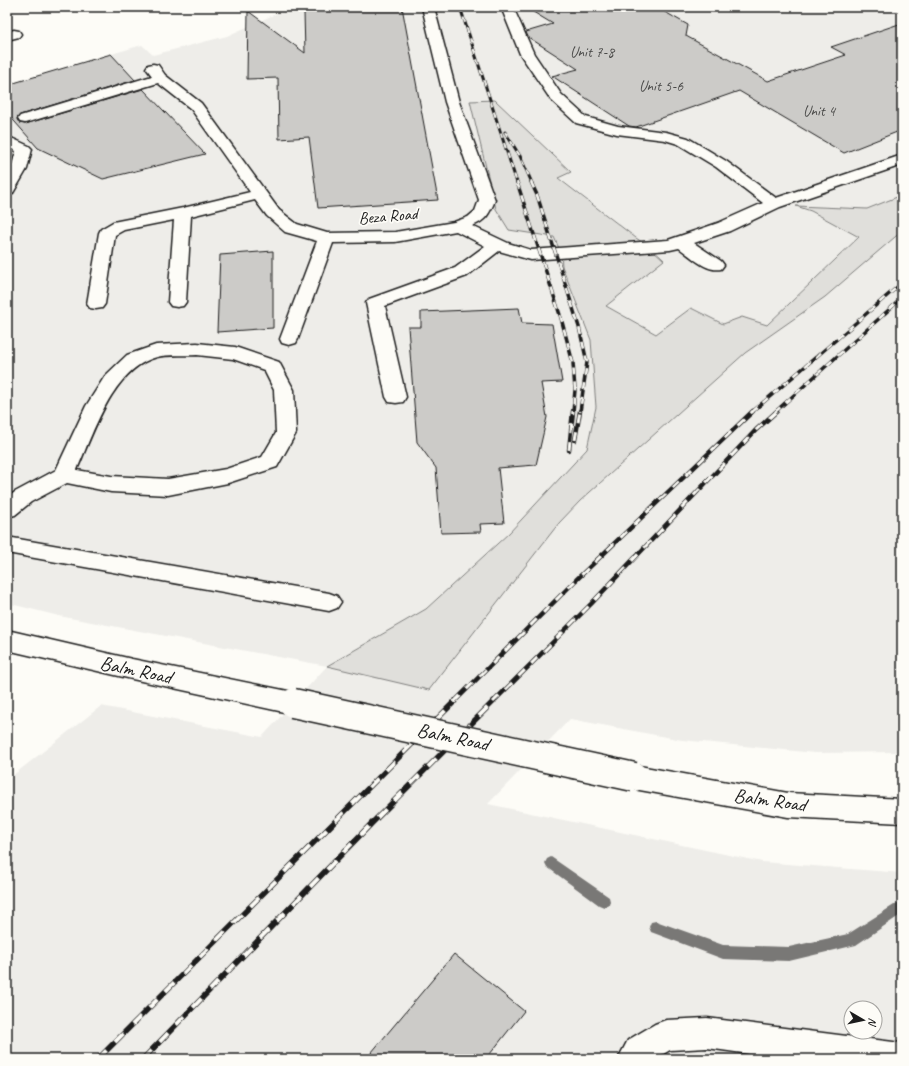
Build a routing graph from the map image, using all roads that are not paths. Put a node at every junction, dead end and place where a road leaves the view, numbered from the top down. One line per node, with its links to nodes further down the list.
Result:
1 (428, 7): 10 (street, Beza Road)
2 (507, 8): 8 (street)
3 (26, 119): 7 (street, Beza Road)
4 (7, 141): 6 (street)
5 (902, 160): 8 (street)
6 (7, 190)
7 (259, 194): 9 (street); 12 (street, Beza Road)
8 (774, 204): 11 (street)
9 (183, 213): 17 (street); 18 (street)
10 (458, 226): 12 (street, Beza Road); 15 (street)
11 (712, 231): 13 (street); 14 (street)
12 (326, 238): 19 (street)
13 (728, 241)
14 (682, 242): 15 (street); 16 (street)
15 (496, 246): 20 (street)
16 (714, 265)
17 (177, 302)
18 (96, 304)
19 (289, 339)
20 (396, 397)
21 (64, 475): 21 (street); 22 (street)
22 (7, 508)
23 (7, 545): 24 (street)
24 (329, 602)
25 (7, 640): 26 (street, Balm Road, bridge)
26 (902, 811)
27 (634, 1059): 28 (street)
28 (901, 1059)

